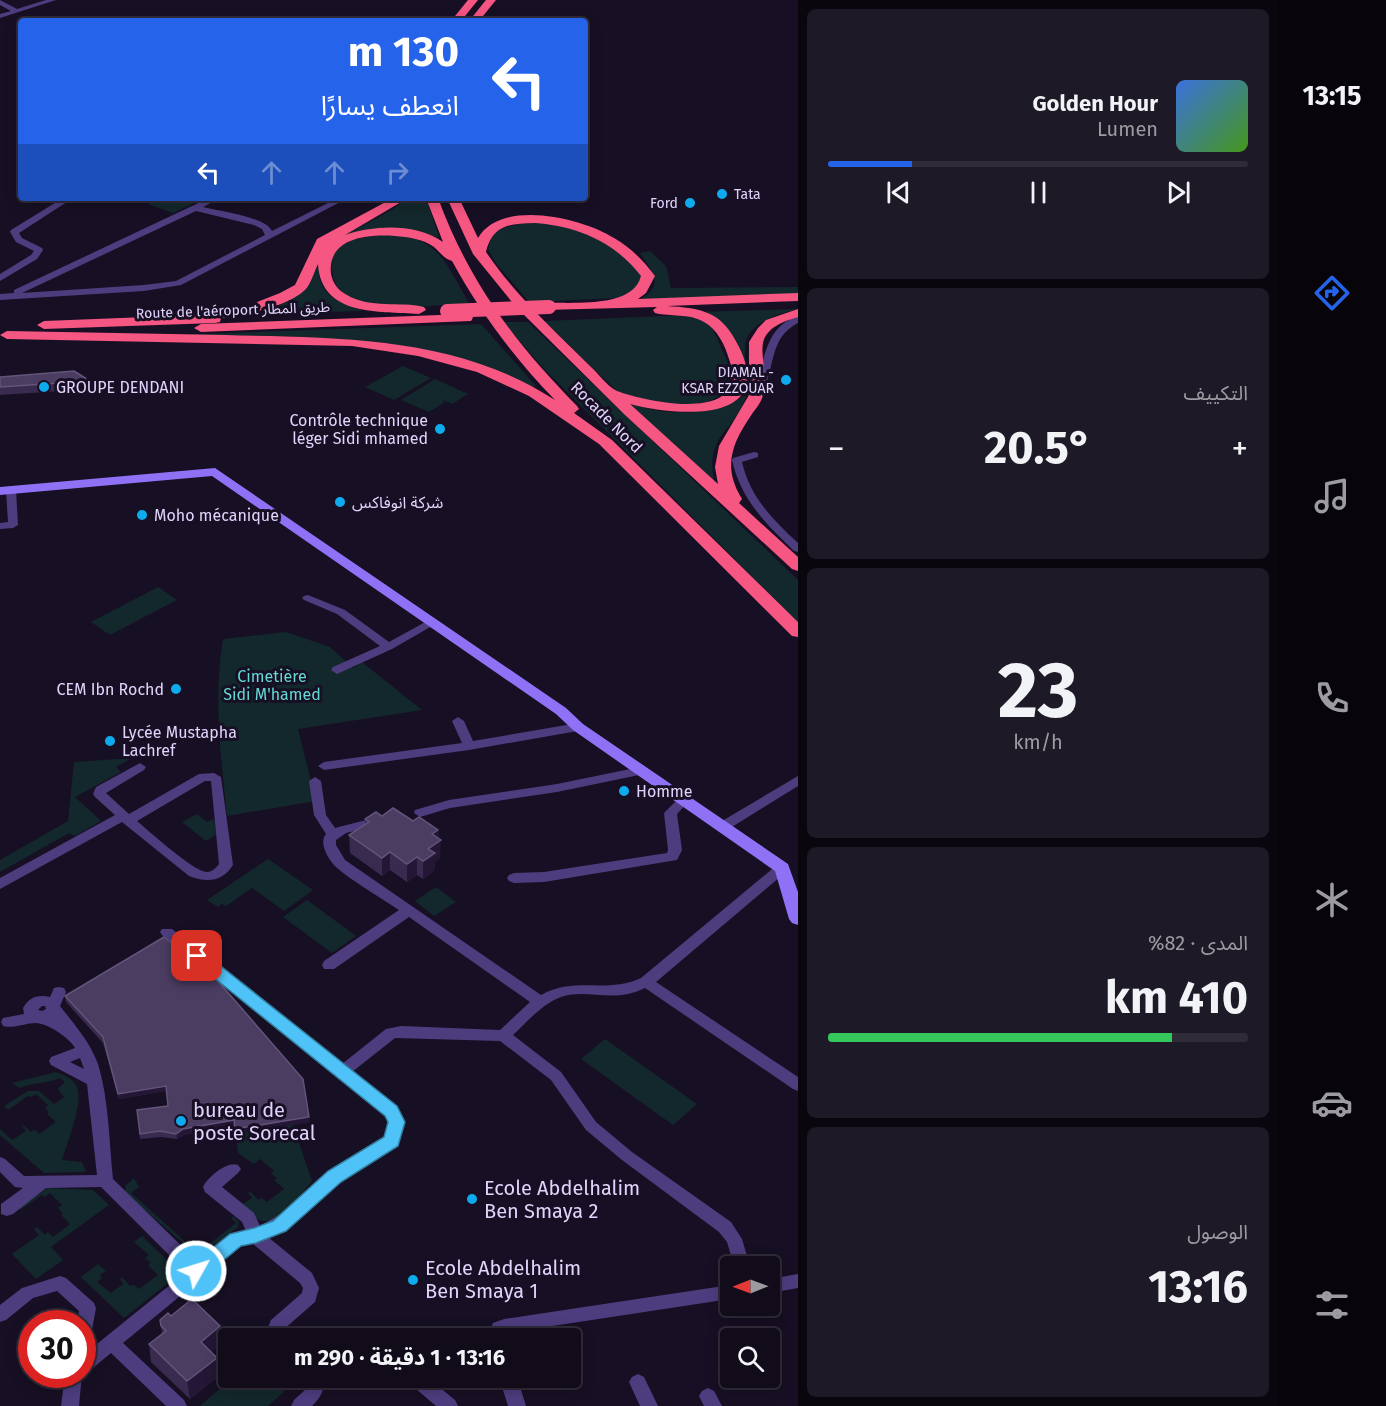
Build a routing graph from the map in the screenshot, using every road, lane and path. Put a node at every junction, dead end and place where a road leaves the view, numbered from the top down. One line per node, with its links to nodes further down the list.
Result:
1 (473, 0): 7 (highway)
2 (490, 0): 8 (highway)
3 (1, 1): 5 (street)
4 (47, 1): 5 (street)
5 (18, 11): 6 (street)
6 (0, 16)
7 (458, 18)
8 (476, 18)
9 (64, 201): 19 (street)
10 (210, 201): 15 (street)
11 (338, 201): 16 (street)
12 (397, 201): 29 (highway)
13 (433, 201): 18 (highway, Rocade Nord)
14 (454, 201): 17 (highway, Rocade Nord)
15 (195, 208): 16 (street); 20 (street)
16 (270, 236): 20 (street)
17 (479, 254): 24 (highway); 31 (highway, Rocade Nord)
18 (458, 264): 26 (highway); 33 (highway, Rocade Nord)
19 (0, 278)
20 (11, 295): 21 (street)
21 (0, 297)
22 (798, 297): 24 (highway)
23 (798, 305): 25 (highway)
24 (596, 306): 26 (highway, bridge)
25 (660, 310): 30 (highway, Route de l'aéroport طريق المطار); 31 (highway)
26 (447, 311): 29 (highway, Route de l'aéroport طريق المطار)
27 (798, 313): 32 (highway)
28 (798, 319): 32 (street)
29 (183, 320): 30 (highway, Route de l'aéroport طريق المطار)
30 (2, 332): 33 (highway)
31 (606, 390): 36 (highway, Rocade Nord)
32 (756, 397): 36 (highway)
33 (607, 443): 42 (highway, Rocade Nord)
34 (754, 455): 38 (street)
35 (5, 491): 37 (street); 41 (street)
36 (747, 518): 39 (highway, Rocade Nord)
37 (0, 526)
38 (798, 549)
39 (798, 566)
40 (308, 598): 43 (street)
41 (433, 622): 43 (street); 46 (street)
42 (798, 632)
43 (388, 646): 44 (street)
44 (337, 670)
45 (458, 721): 47 (street)
46 (578, 727): 47 (street); 50 (street)
47 (469, 746): 48 (street)
48 (324, 766)
49 (140, 767): 55 (street)
50 (640, 771): 53 (street); 54 (street)
51 (798, 780): 57 (street)
52 (315, 781): 58 (street)
53 (684, 800): 57 (street); 60 (street)
54 (420, 813)
55 (126, 818): 55 (street); 62 (street)
56 (370, 823): 58 (street)
57 (722, 827): 59 (street)
58 (332, 834): 63 (street)
59 (782, 868): 61 (street); 64 (street); 67 (street)
60 (514, 878)
61 (798, 879)
62 (0, 884)
63 (408, 911): 66 (street); 68 (street)
64 (798, 914)
65 (167, 932): 75 (street)
66 (329, 965)
67 (646, 982): 68 (street); 77 (street)
68 (541, 1002): 73 (street)
69 (42, 1004): 70 (street); 71 (street); 72 (street)
70 (40, 1017): 71 (street); 72 (street)
71 (4, 1024)
72 (75, 1036): 74 (street)
73 (503, 1036): 75 (street); 84 (street)
74 (84, 1050): 76 (street); 76 (street)
75 (342, 1072): 83 (street)
76 (94, 1081): 81 (street)
77 (798, 1085)
78 (0, 1163): 80 (street)
79 (233, 1169): 83 (street)
80 (44, 1182): 81 (street); 82 (street)
81 (105, 1182): 85 (street)
82 (7, 1209)
83 (256, 1236): 85 (street); 91 (street)
84 (739, 1256)
85 (196, 1271): 93 (street)
86 (798, 1281): 87 (street)
87 (780, 1284)
88 (720, 1294): 92 (street)
89 (88, 1310): 90 (street)
90 (0, 1315)
91 (276, 1328)
92 (499, 1328)
93 (112, 1343): 94 (street); 101 (street)
94 (96, 1356)
95 (638, 1382): 105 (street)
96 (72, 1388): 100 (street)
97 (315, 1388): 102 (street)
98 (427, 1388): 103 (street)
99 (511, 1388): 104 (street)
100 (70, 1406)
101 (178, 1406)
102 (300, 1406)
103 (449, 1406)
104 (517, 1406)
105 (649, 1406)

